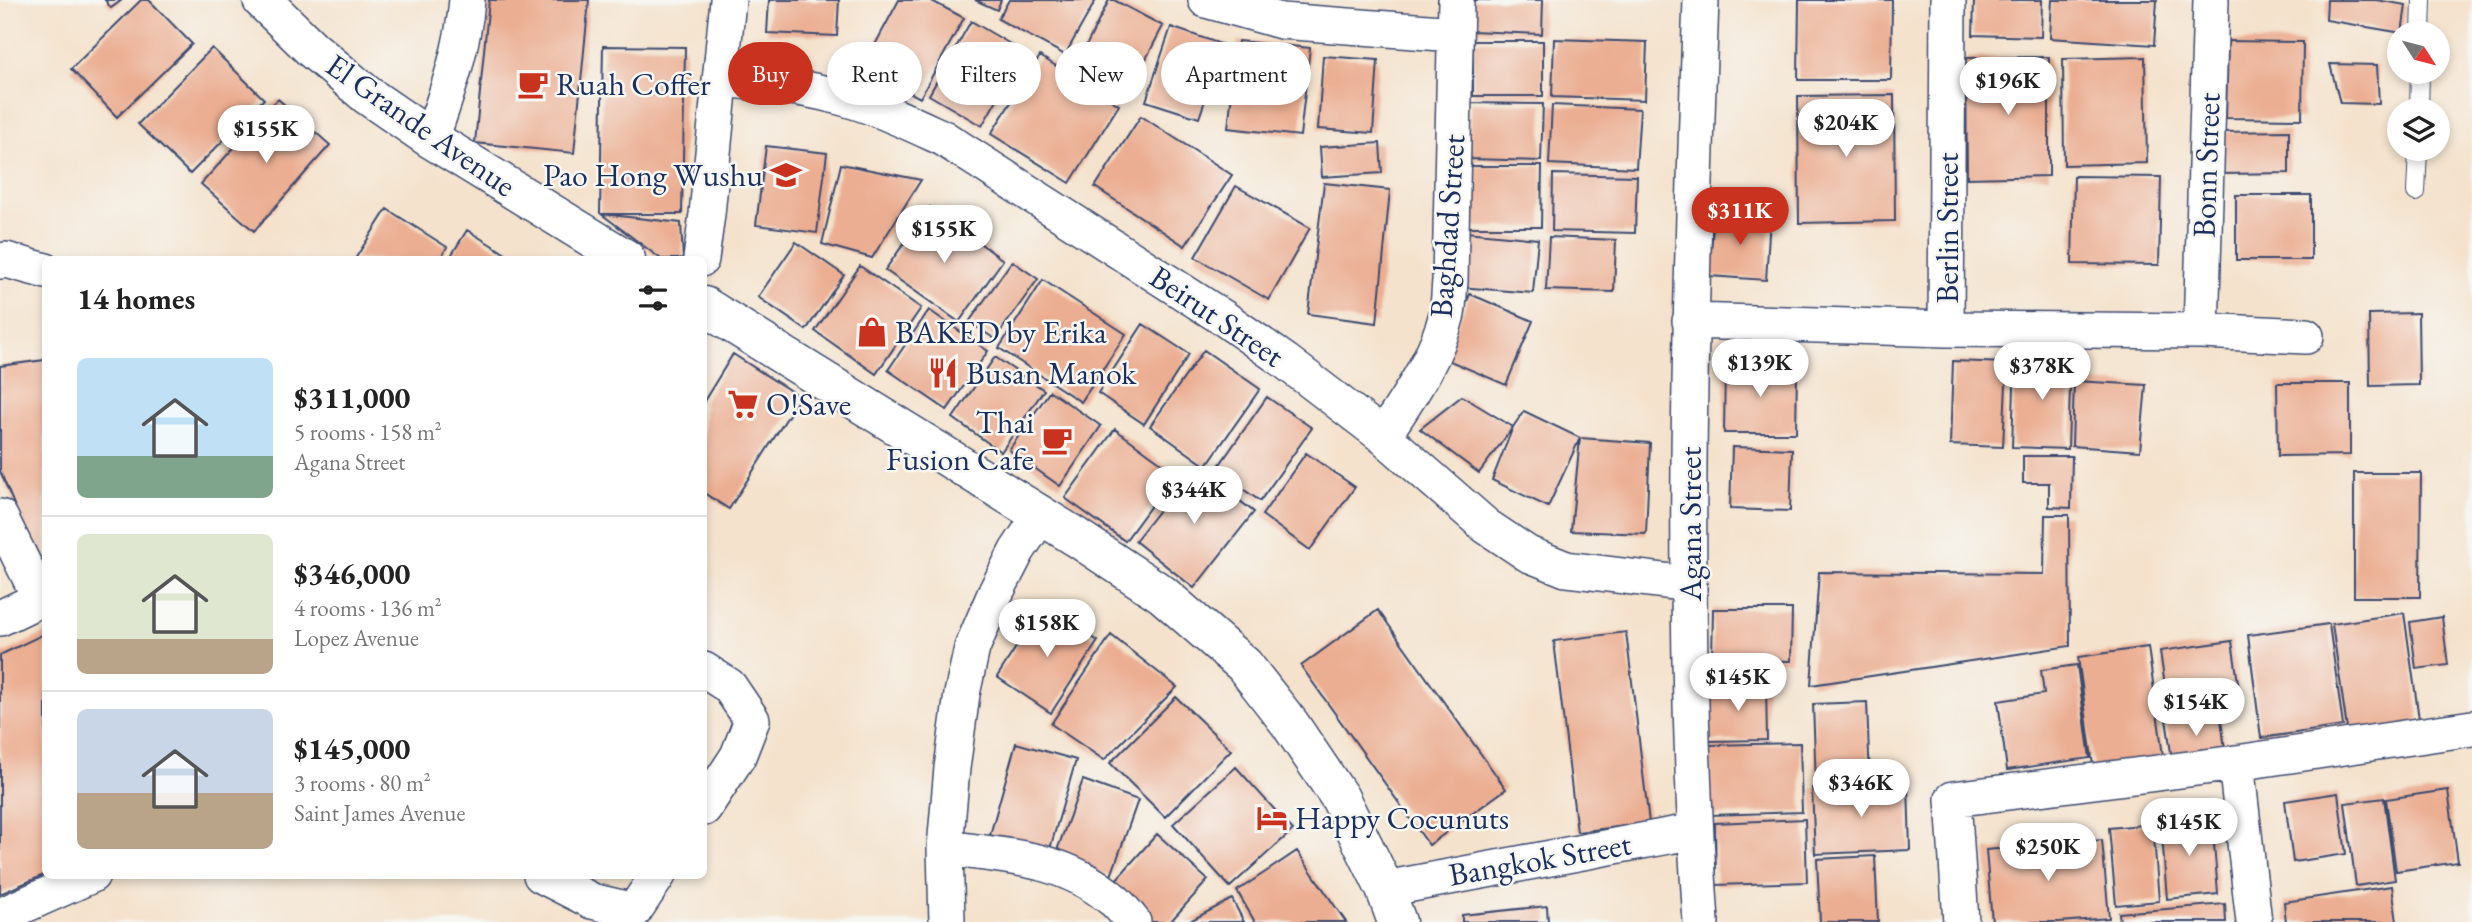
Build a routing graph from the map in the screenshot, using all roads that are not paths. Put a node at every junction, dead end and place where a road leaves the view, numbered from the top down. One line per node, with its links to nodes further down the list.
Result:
1 (262, 0): 13 (street, El Grande Avenue)
2 (467, 0): 13 (street)
3 (728, 0): 12 (street)
4 (1206, 0): 11 (street)
5 (1456, 0): 11 (street, Baghdad Street)
6 (1701, 0): 21 (street, Agana Street)
7 (1948, 0): 22 (street, Berlin Street)
8 (2211, 0): 23 (street, Bonn Street)
9 (2421, 0): 10 (lane)
10 (2421, 21)
11 (1455, 34): 25 (street, Baghdad Street)
12 (722, 79): 17 (street); 25 (street, Beirut Street)
13 (431, 139): 16 (street, El Grande Avenue)
14 (2417, 161): 15 (lane)
15 (2416, 192)
16 (621, 256)
17 (701, 256)
18 (0, 261): 19 (street)
19 (42, 270)
20 (707, 308): 26 (street)
21 (1690, 321): 22 (street); 28 (street, Agana Street)
22 (1947, 329): 23 (street)
23 (2201, 331): 24 (street)
24 (2306, 336)
25 (1382, 436): 28 (street, Beirut Street)
26 (1041, 515): 37 (street); 41 (street)
27 (0, 517): 29 (street)
28 (1689, 584): 36 (street, Agana Street)
29 (42, 596)
30 (42, 598): 31 (street)
31 (0, 618)
32 (707, 672): 35 (street)
33 (2472, 728): 34 (street)
34 (2236, 763): 46 (street); 47 (street)
35 (707, 803)
36 (1695, 831): 41 (street, Bangkok Street); 45 (street, Agana Street)
37 (945, 848): 43 (street); 44 (street)
38 (83, 879): 42 (street)
39 (549, 879): 40 (street)
40 (655, 879)
41 (1391, 905)
42 (0, 916)
43 (947, 922)
44 (1133, 922)
45 (1701, 922)
46 (1961, 922)
47 (2254, 922)

